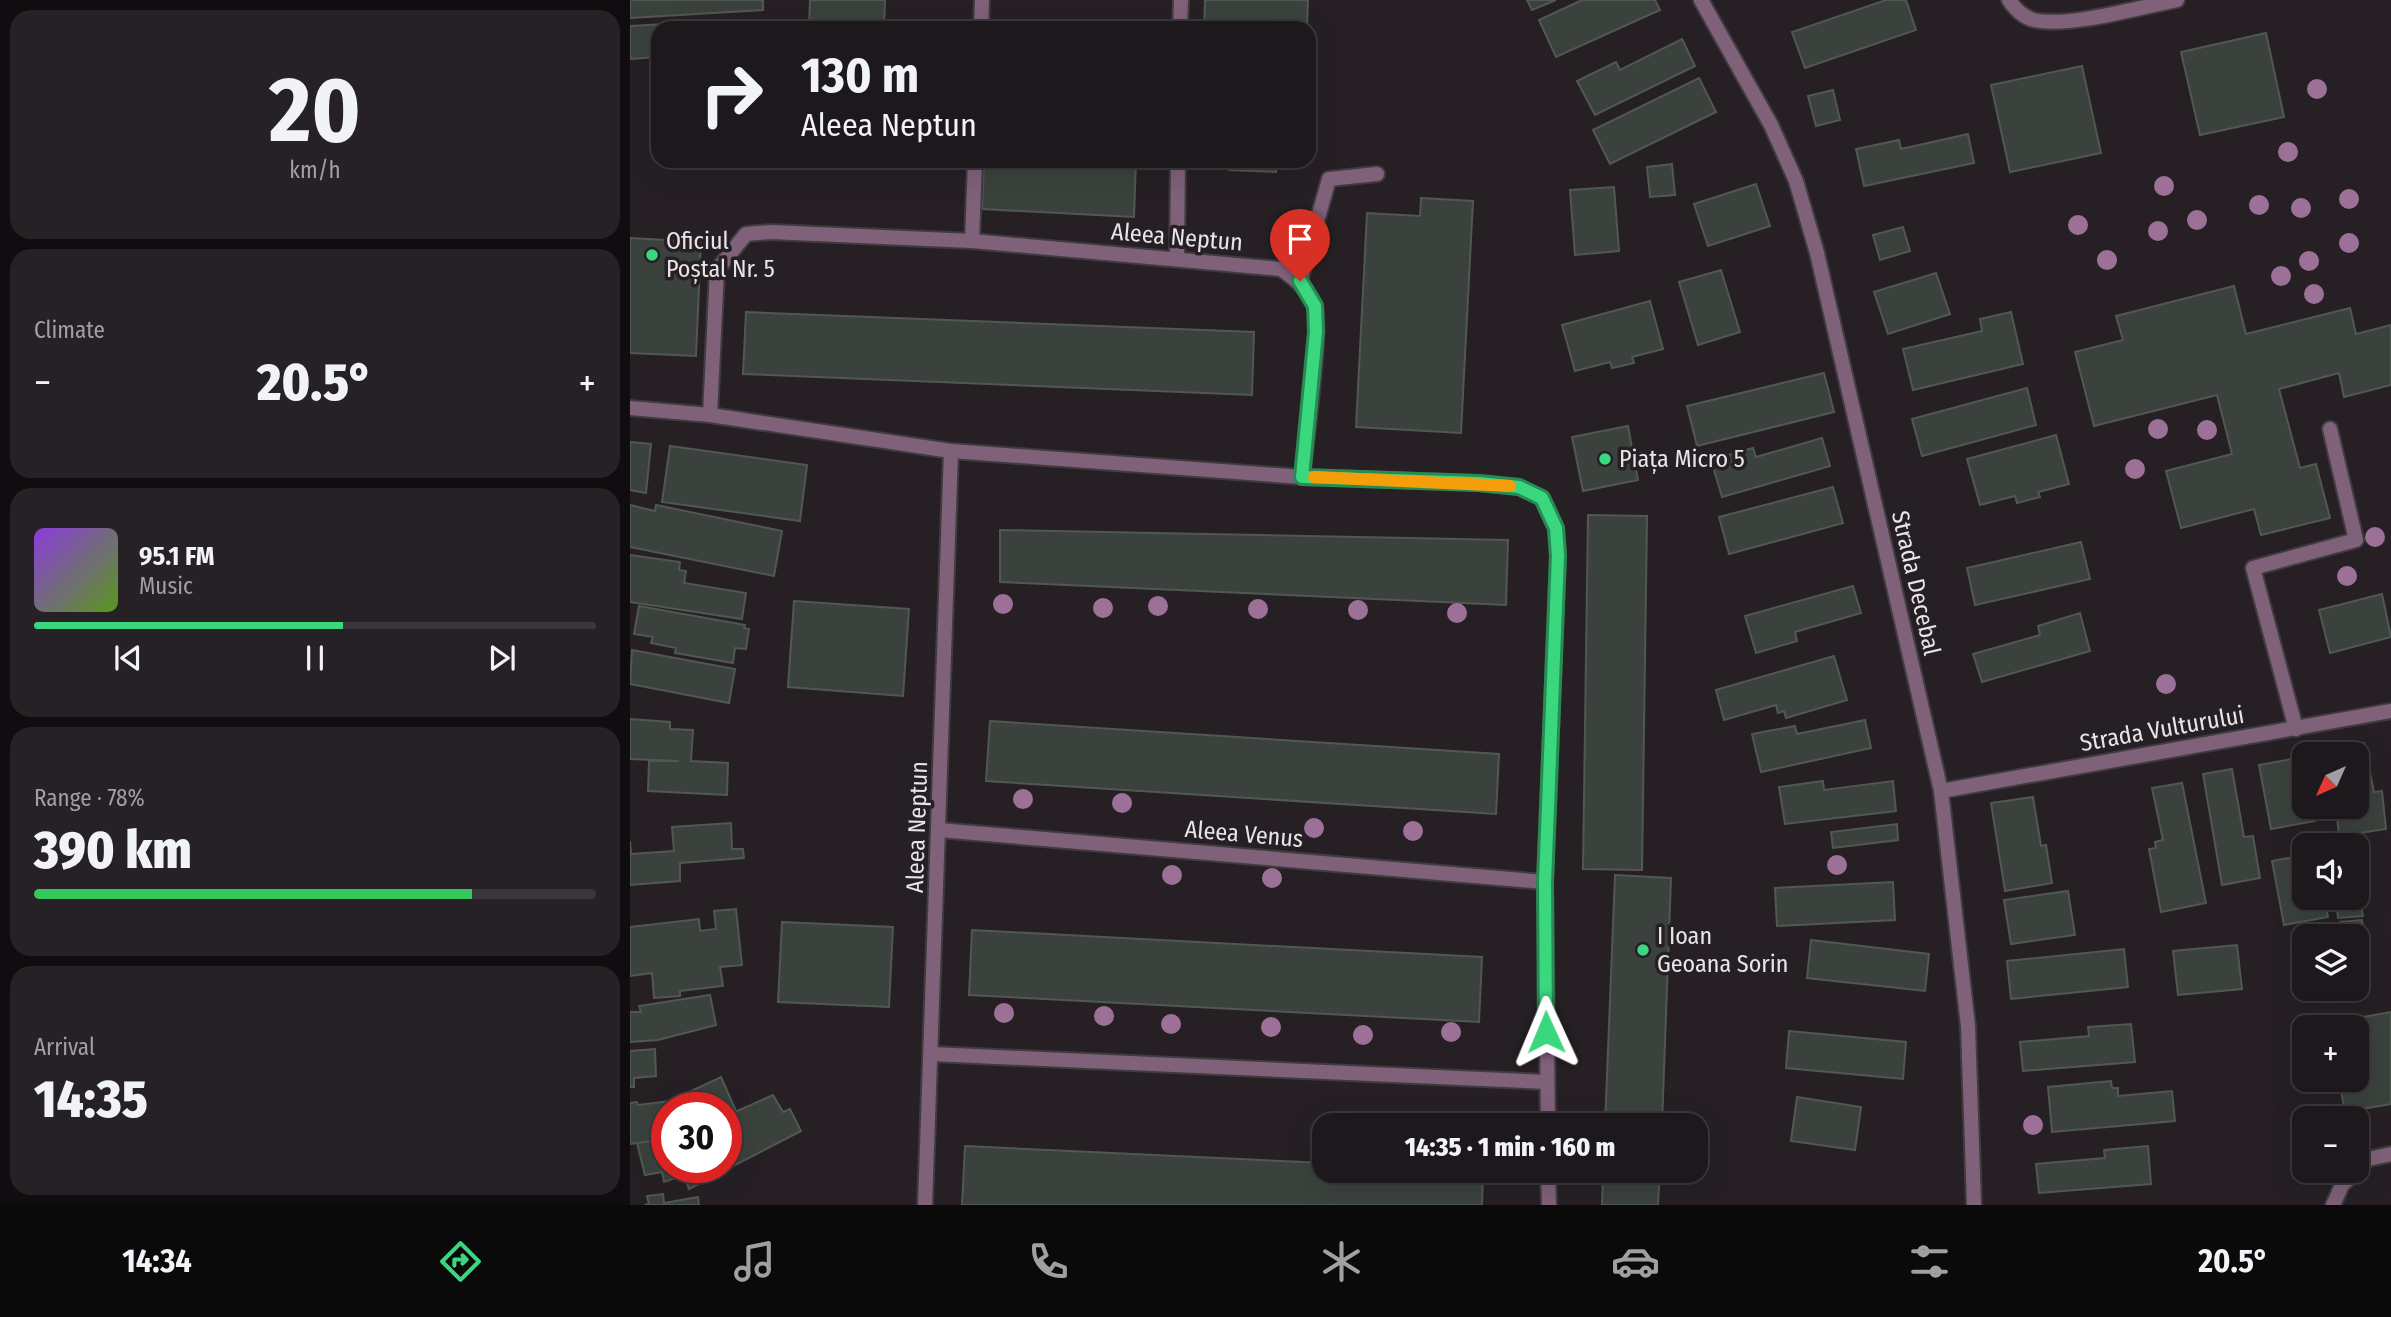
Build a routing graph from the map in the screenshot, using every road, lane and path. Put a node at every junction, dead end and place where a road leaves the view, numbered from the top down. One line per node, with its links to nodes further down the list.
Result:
1 (982, 0): 6 (street)
2 (1181, 0): 7 (street)
3 (1701, 0): 21 (street, Strada Decebal)
4 (2009, 0): 5 (street)
5 (2177, 0)
6 (981, 21)
7 (1180, 21)
8 (975, 168): 11 (street)
9 (1178, 168): 12 (street)
10 (1377, 174): 13 (street)
11 (972, 241): 12 (street, Aleea Neptun); 15 (street, Aleea Neptun)
12 (1177, 259): 13 (street, Aleea Neptun)
13 (1300, 281): 18 (street)
14 (630, 408): 15 (street)
15 (710, 415): 17 (street)
16 (2330, 429): 20 (street)
17 (951, 451): 18 (street); 22 (street, Aleea Neptun)
18 (1302, 477): 23 (street)
19 (2391, 711): 20 (street, Strada Vulturului)
20 (2296, 729): 21 (street, Strada Vulturului)
21 (1941, 791): 33 (street, Strada Decebal)
22 (939, 830): 23 (street, Aleea Venus); 24 (street, Aleea Neptun)
23 (1545, 882): 25 (street)
24 (932, 1054): 25 (street); 31 (street, Aleea Neptun)
25 (1547, 1082): 26 (street)
26 (1548, 1113)
27 (2391, 1154): 28 (street)
28 (2369, 1159)
29 (1548, 1183): 32 (street)
30 (2344, 1183): 34 (street)
31 (925, 1205)
32 (1549, 1205)
33 (1974, 1205)
34 (2333, 1205)

